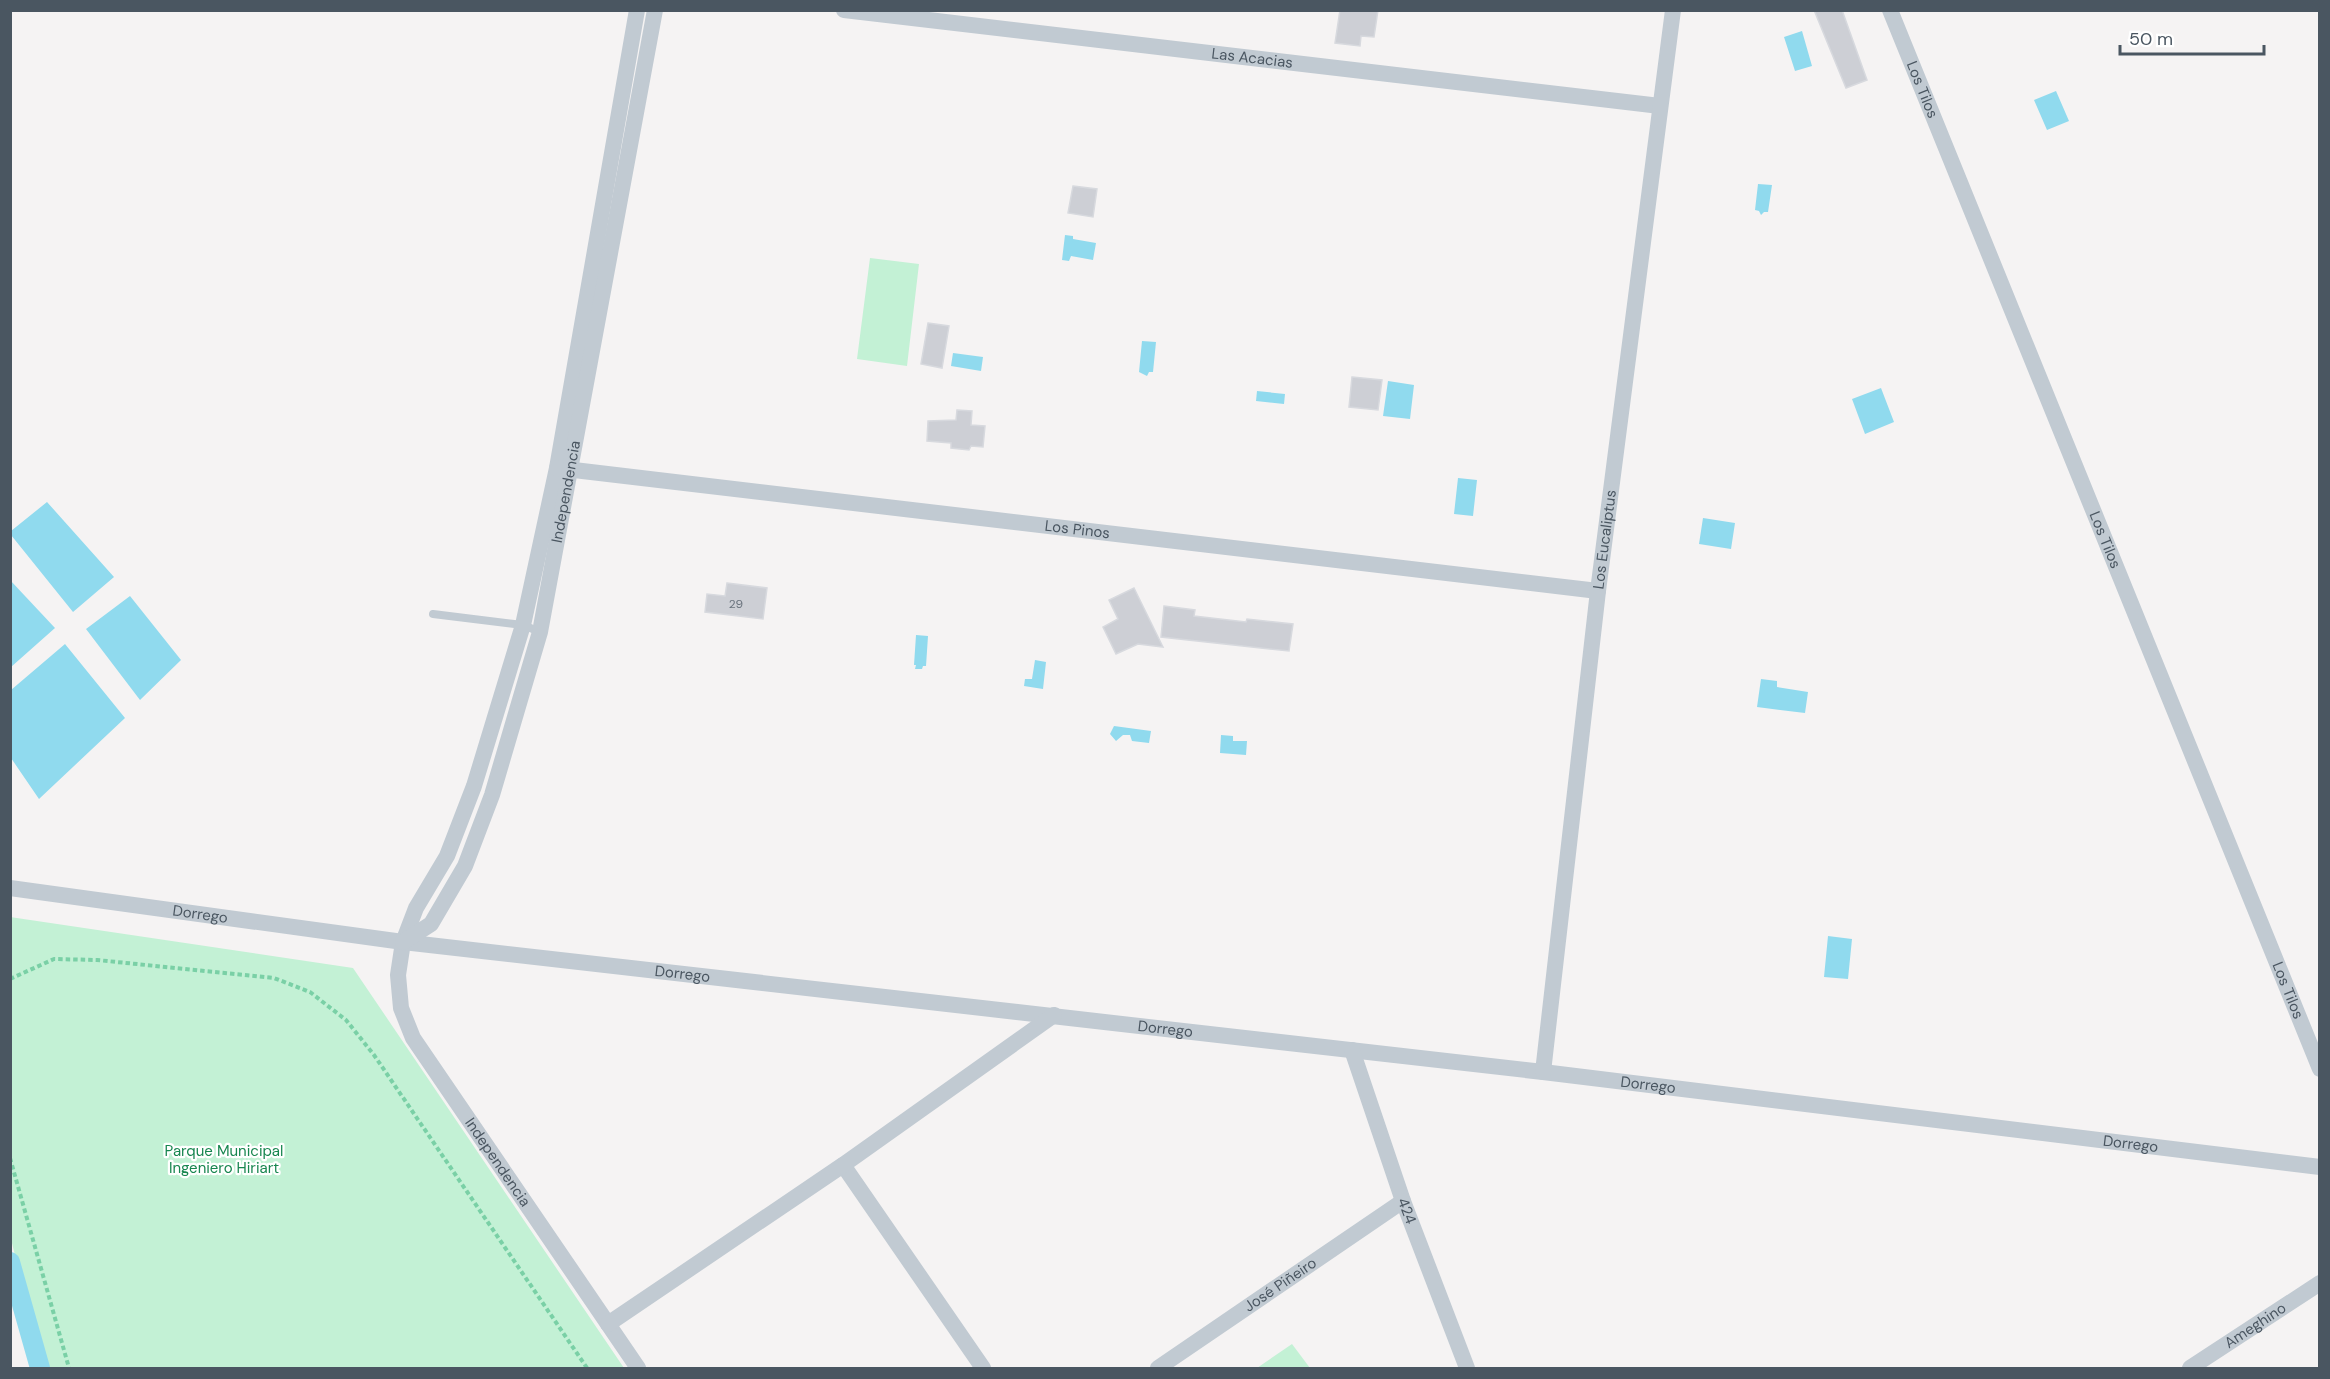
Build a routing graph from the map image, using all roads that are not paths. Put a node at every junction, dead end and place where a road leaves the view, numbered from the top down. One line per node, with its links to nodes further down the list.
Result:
1 (637, 10): 7 (street, Independencia)
2 (655, 10): 7 (street, Independencia)
3 (844, 10): 6 (street, Las Acacias)
4 (1672, 10): 6 (street, Los Eucaliptus)
5 (1890, 10): 16 (street, Los Tilos)
6 (1660, 106): 8 (street, Los Eucaliptus)
7 (564, 468): 8 (street, Los Pinos); 10 (street, Independencia); 11 (street, Independencia)
8 (1598, 591): 17 (street, Los Eucaliptus)
9 (433, 614): 10 (lane)
10 (523, 625): 11 (lane); 13 (street, Independencia)
11 (540, 632): 13 (street, Independencia)
12 (10, 888): 13 (street, Dorrego)
13 (403, 942): 14 (street, Dorrego); 22 (street, Independencia)
14 (1054, 1015): 15 (street, Dorrego); 18 (street)
15 (1352, 1050): 17 (street, Dorrego); 20 (street, 424)
16 (2319, 1069)
17 (1542, 1072): 19 (street, Dorrego)
18 (843, 1165): 22 (street); 24 (street)
19 (2319, 1167)
20 (1403, 1201): 25 (street, José Piñeiro); 26 (street, 424)
21 (2319, 1283): 27 (street, Ameghino)
22 (608, 1324): 23 (street, Independencia)
23 (638, 1368)
24 (983, 1368)
25 (1158, 1368)
26 (1467, 1368)
27 (2190, 1368)

